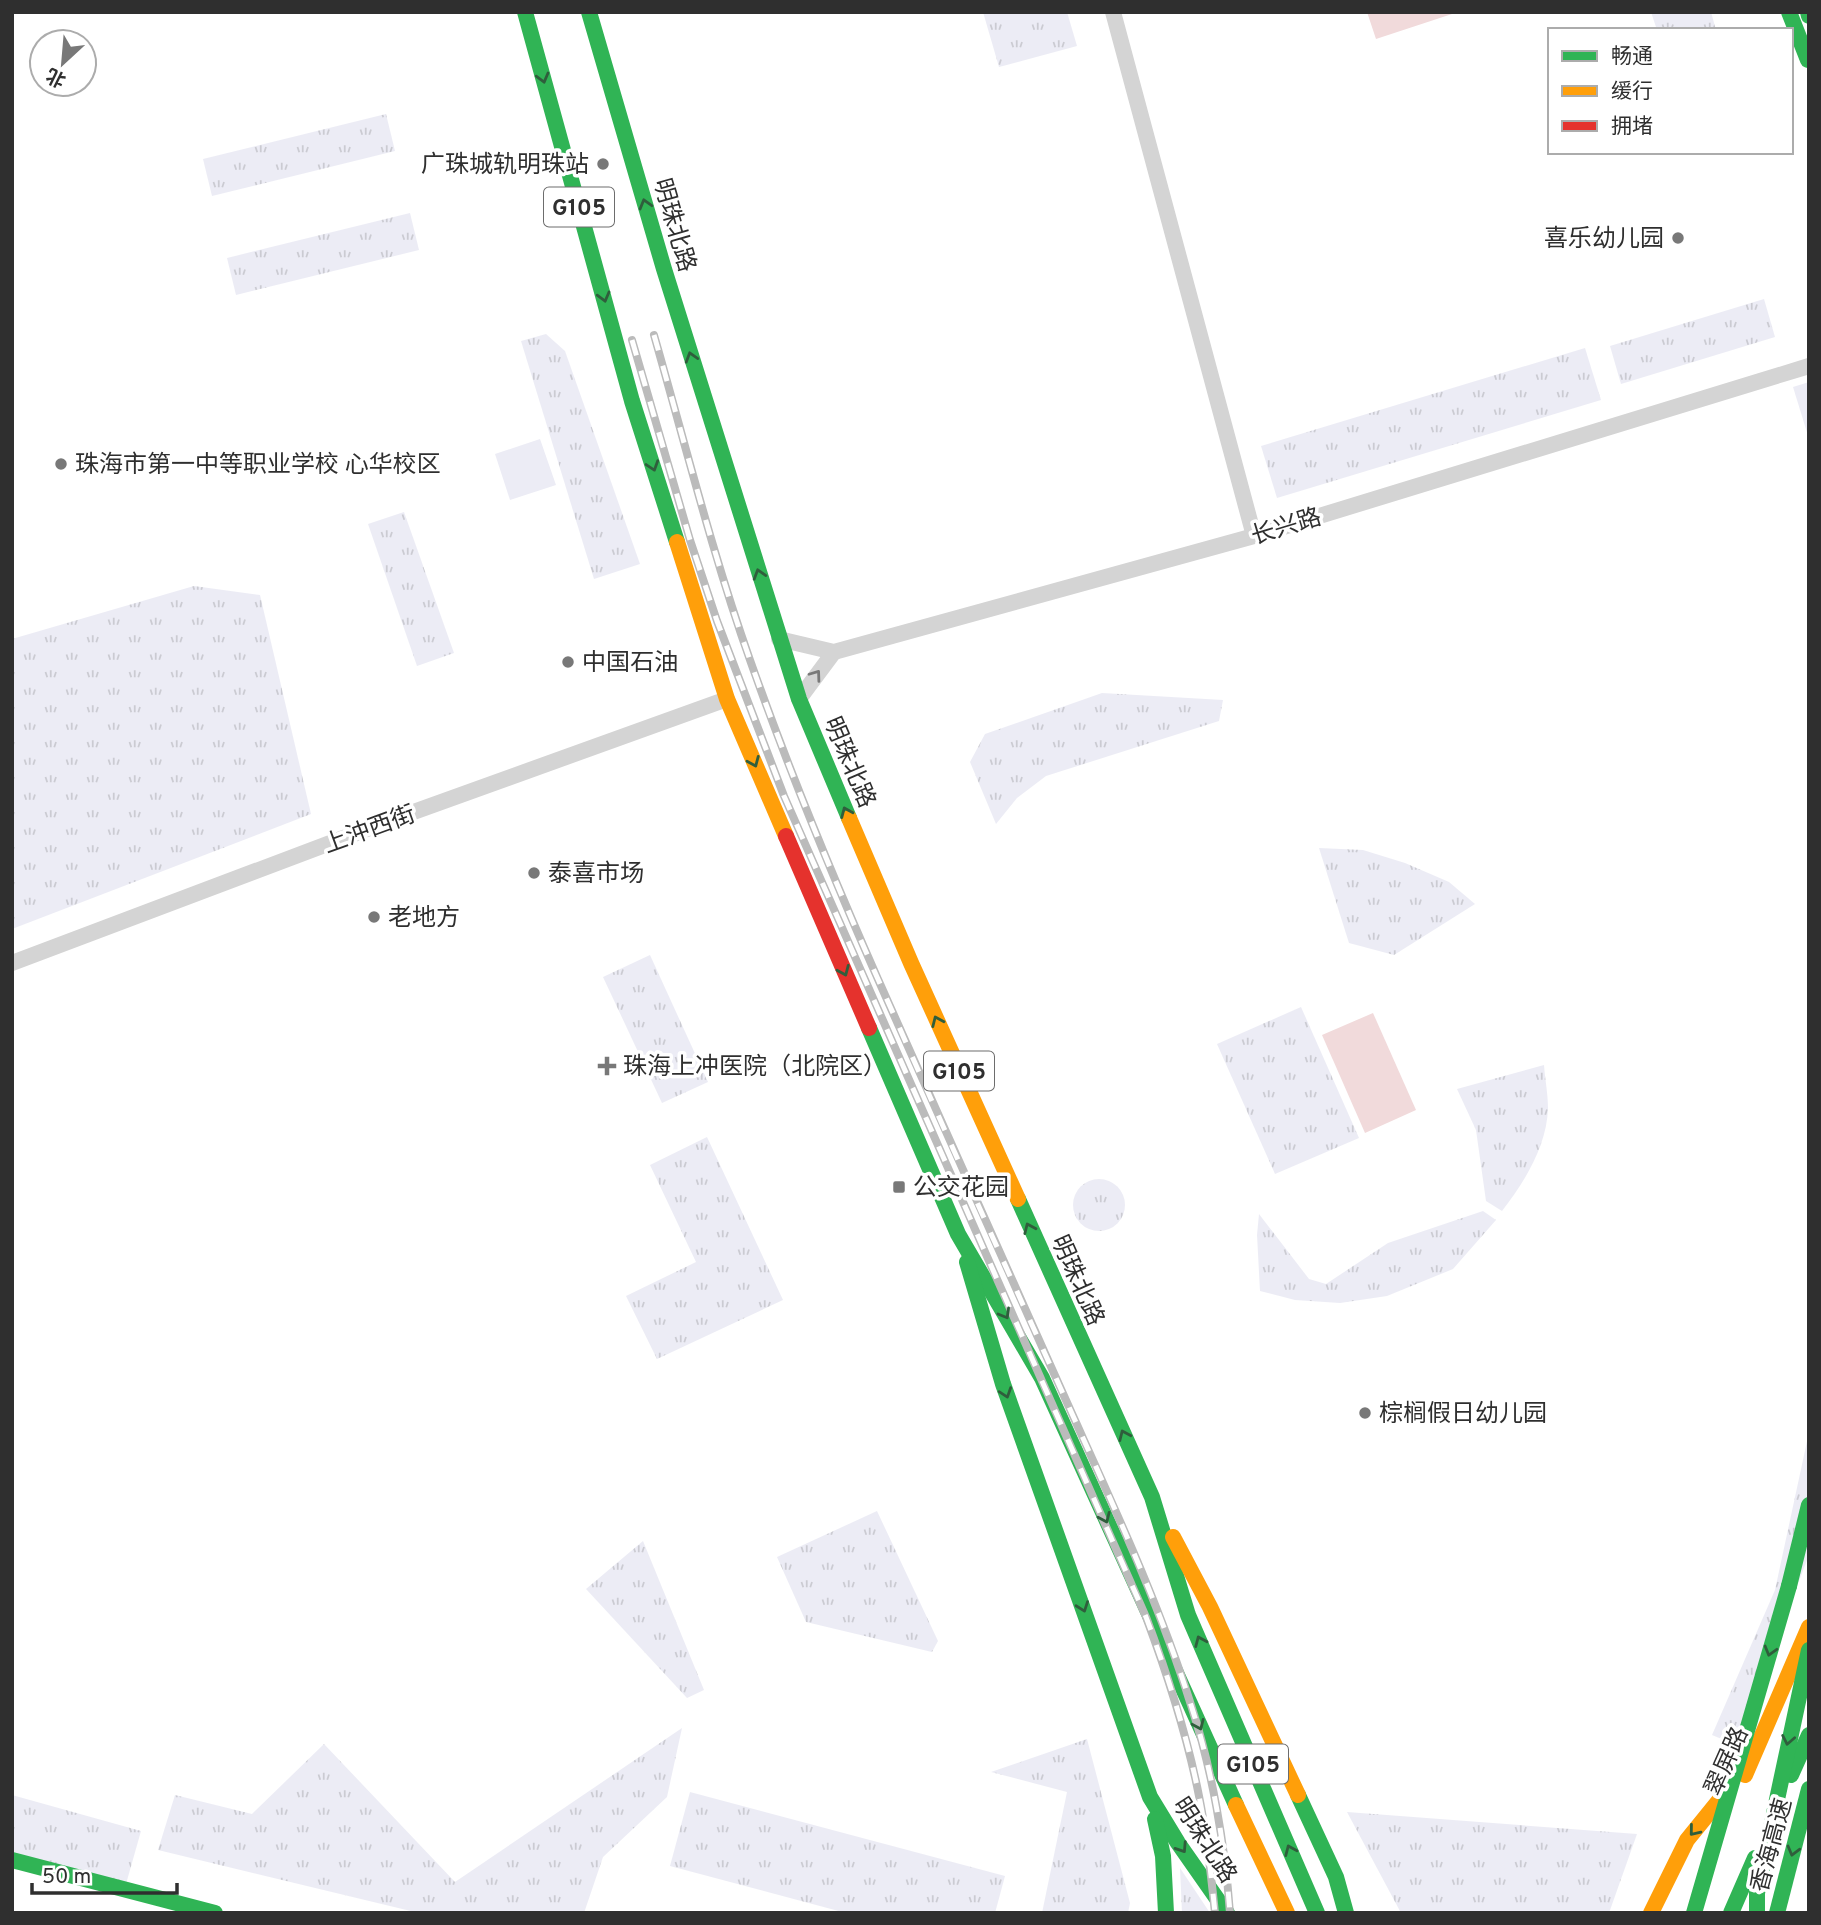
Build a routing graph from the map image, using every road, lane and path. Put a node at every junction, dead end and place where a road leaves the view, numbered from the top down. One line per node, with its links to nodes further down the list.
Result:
1 (525, 12): 11 (main road, 明珠北路 / G105, one-way to 11)
2 (589, 12): 9 (main road, 明珠北路 / G105, one-way to 2)
3 (1113, 12): 8 (street)
4 (1789, 12): 6 (main road)
5 (1797, 12): 6 (main road)
6 (1809, 61)
7 (1809, 366): 8 (street, 长兴路)
8 (1254, 536): 10 (street, 长兴路)
9 (779, 639): 10 (street, 长兴路); 12 (main road, 明珠北路 / G105)
10 (834, 652): 12 (street, one-way to 10)
11 (727, 699): 13 (street, 上沖西街); 14 (main road, 明珠北路 / G105, one-way to 14)
12 (799, 699): 15 (main road, 明珠北路 / G105, one-way to 12)
13 (12, 963)
14 (958, 1234): 22 (main road, 明珠北路 / G105, one-way to 22); 28 (main road, 明珠北路 / G105, one-way to 28)
15 (1152, 1497): 24 (main road, 明珠北路 / G105); 29 (main road, 明珠北路 / G105, one-way to 15)
16 (1809, 1505): 34 (main road, one-way to 34, bridge)
17 (1809, 1627): 18 (main road, 翠屏路)
18 (1806, 1645): 20 (main road, 翠屏路); 36 (main road, one-way to 36, bridge)
19 (1809, 1735): 35 (main road)
20 (1753, 1759): 32 (main road, one-way to 32); 33 (main road, 翠屏路)
21 (1809, 1789): 37 (main road, 香海高速, one-way to 37)
22 (1150, 1797): 26 (main road); 27 (main road, 明珠北路 / G105, one-way to 27)
23 (12, 1860): 25 (main road)
24 (1336, 1877): 30 (main road, 明珠北路 / G105); 31 (main road)
25 (215, 1913)
26 (1166, 1913)
27 (1227, 1913)
28 (1287, 1913)
29 (1317, 1913)
30 (1346, 1913)
31 (1362, 1913)
32 (1651, 1913)
33 (1684, 1913)
34 (1694, 1913)
35 (1731, 1913)
36 (1757, 1913)
37 (1777, 1913)

